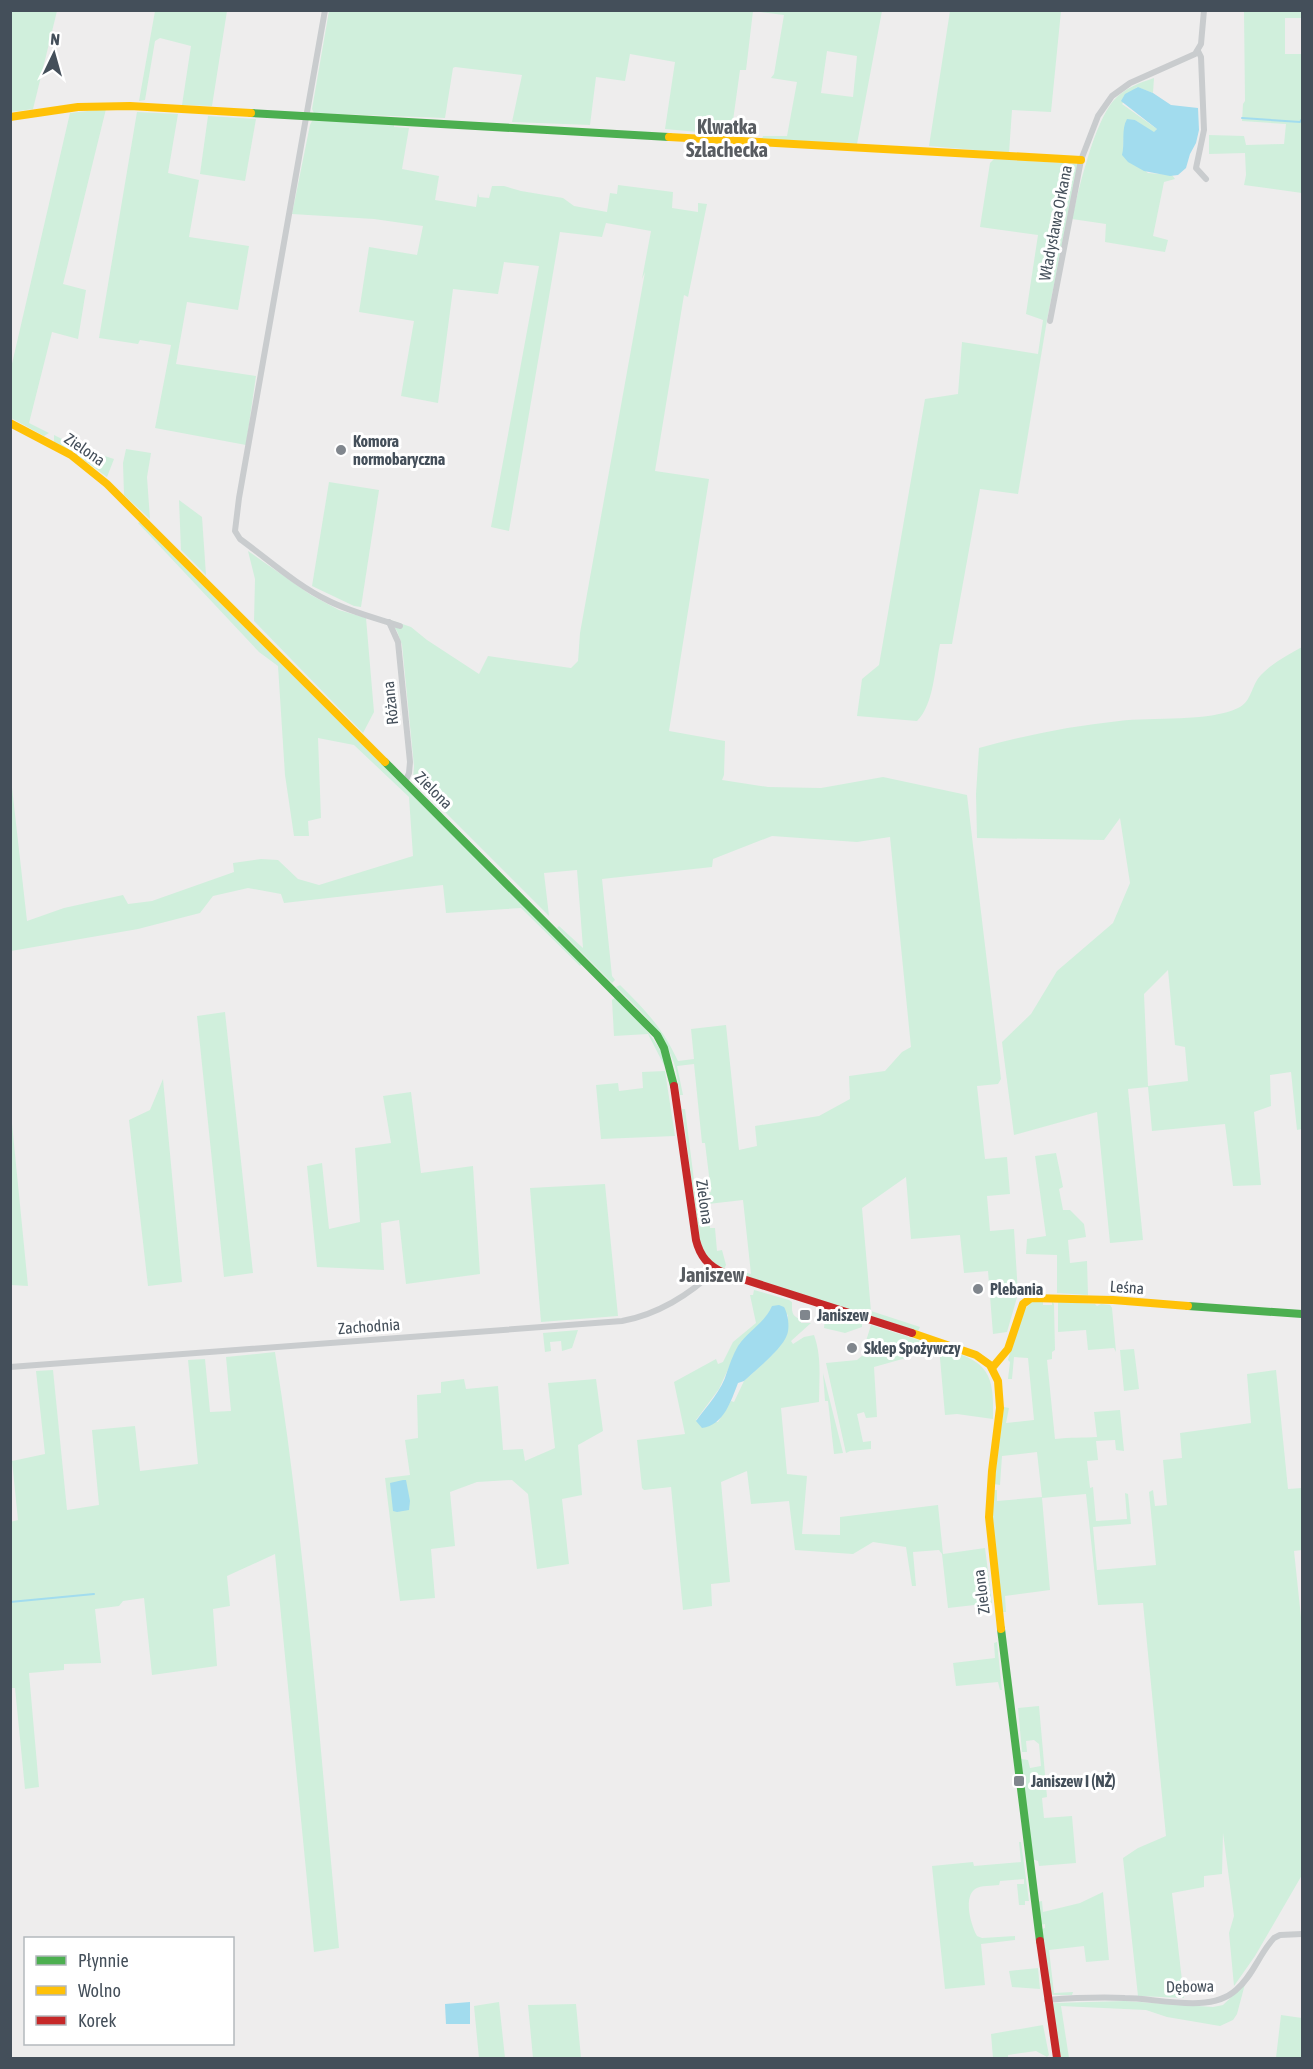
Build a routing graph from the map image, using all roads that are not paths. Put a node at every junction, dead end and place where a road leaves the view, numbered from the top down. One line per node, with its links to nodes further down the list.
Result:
1 (325, 10): 4 (street)
2 (1204, 10): 3 (street)
3 (1198, 51): 6 (street, Władysława Orkana); 7 (street)
4 (306, 116): 5 (street); 6 (street); 10 (street)
5 (10, 117)
6 (1081, 160): 8 (street, Władysława Orkana)
7 (1206, 179)
8 (1050, 321)
9 (10, 423): 12 (street, Zielona)
10 (389, 622): 11 (street); 12 (street, Różana)
11 (400, 626)
12 (405, 782): 13 (street, Zielona)
13 (715, 1270): 15 (street, Zachodnia); 16 (street)
14 (1302, 1314): 16 (street, Leśna)
15 (10, 1366)
16 (992, 1368): 18 (street, Zielona)
17 (1302, 1934): 18 (street, Dębowa)
18 (1047, 2000): 19 (street, Zielona)
19 (1058, 2058)

